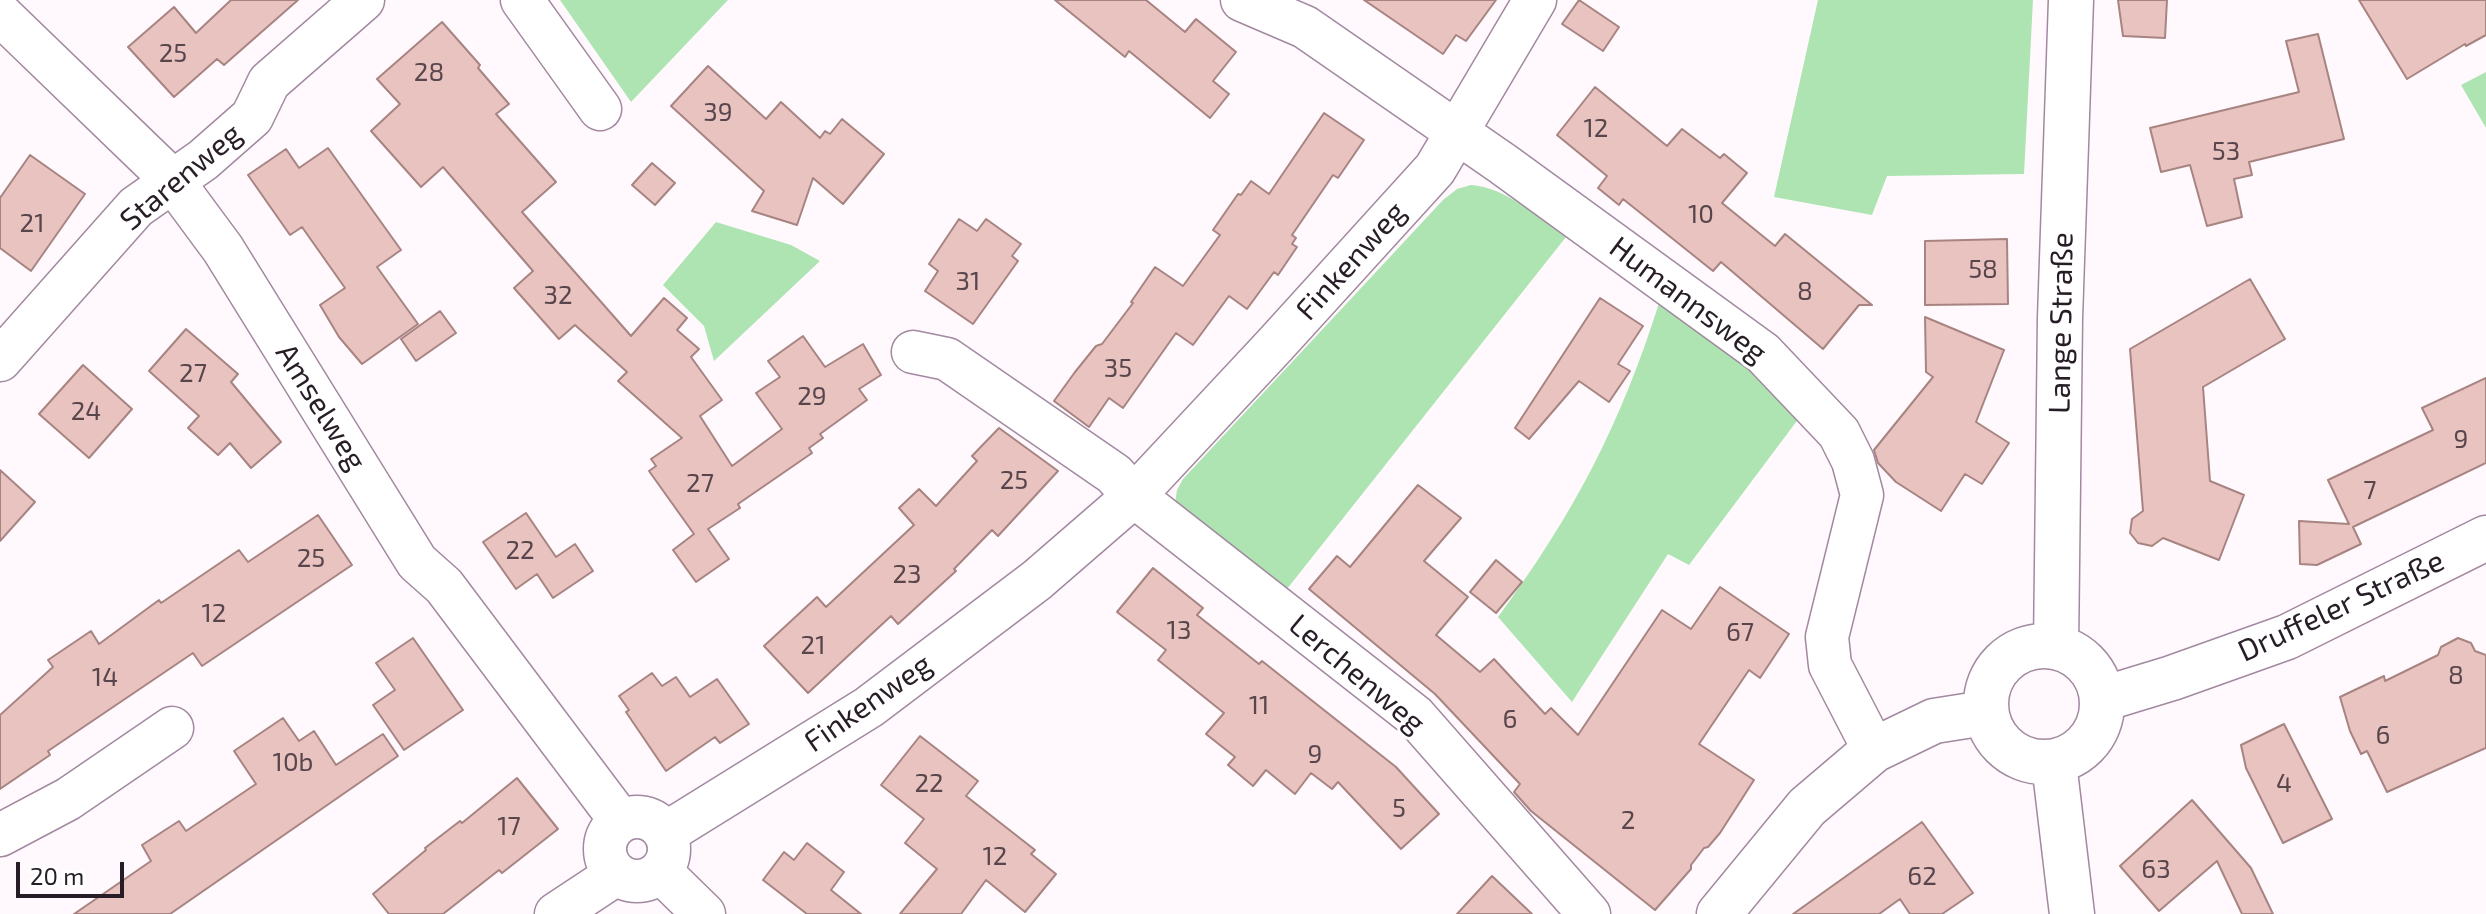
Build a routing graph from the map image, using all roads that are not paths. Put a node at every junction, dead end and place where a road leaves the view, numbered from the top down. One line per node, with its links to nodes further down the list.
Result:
1 (363, 0): 9 (street, Starenweg)
2 (522, 0): 7 (street)
3 (1242, 0): 8 (street, Humannsweg)
4 (1535, 0): 8 (street, Finkenweg)
5 (2071, 0): 14 (main road, Lange Straße)
6 (0, 14): 9 (street, Amselweg)
7 (600, 109)
8 (1457, 130): 12 (street, Finkenweg); 18 (street, Humannsweg)
9 (172, 180): 11 (street, Starenweg); 20 (street, Amselweg)
10 (913, 352): 12 (street)
11 (0, 360)
12 (1134, 496): 22 (street, Finkenweg); 26 (street, Lerchenweg)
13 (2486, 538): 15 (main road, Druffeler Straße)
14 (2056, 647): 15 (main road); 16 (main road)
15 (2103, 699): 19 (main road)
16 (1985, 713): 18 (main road); 19 (main road)
17 (172, 728): 21 (street)
18 (1874, 750): 27 (main road)
19 (2054, 763): 28 (main road)
20 (620, 820): 22 (street); 23 (street)
21 (0, 835)
22 (664, 853): 23 (street); 25 (street)
23 (615, 875): 24 (street)
24 (556, 914)
25 (704, 914)
26 (1589, 914)
27 (1719, 914)
28 (2072, 914)

